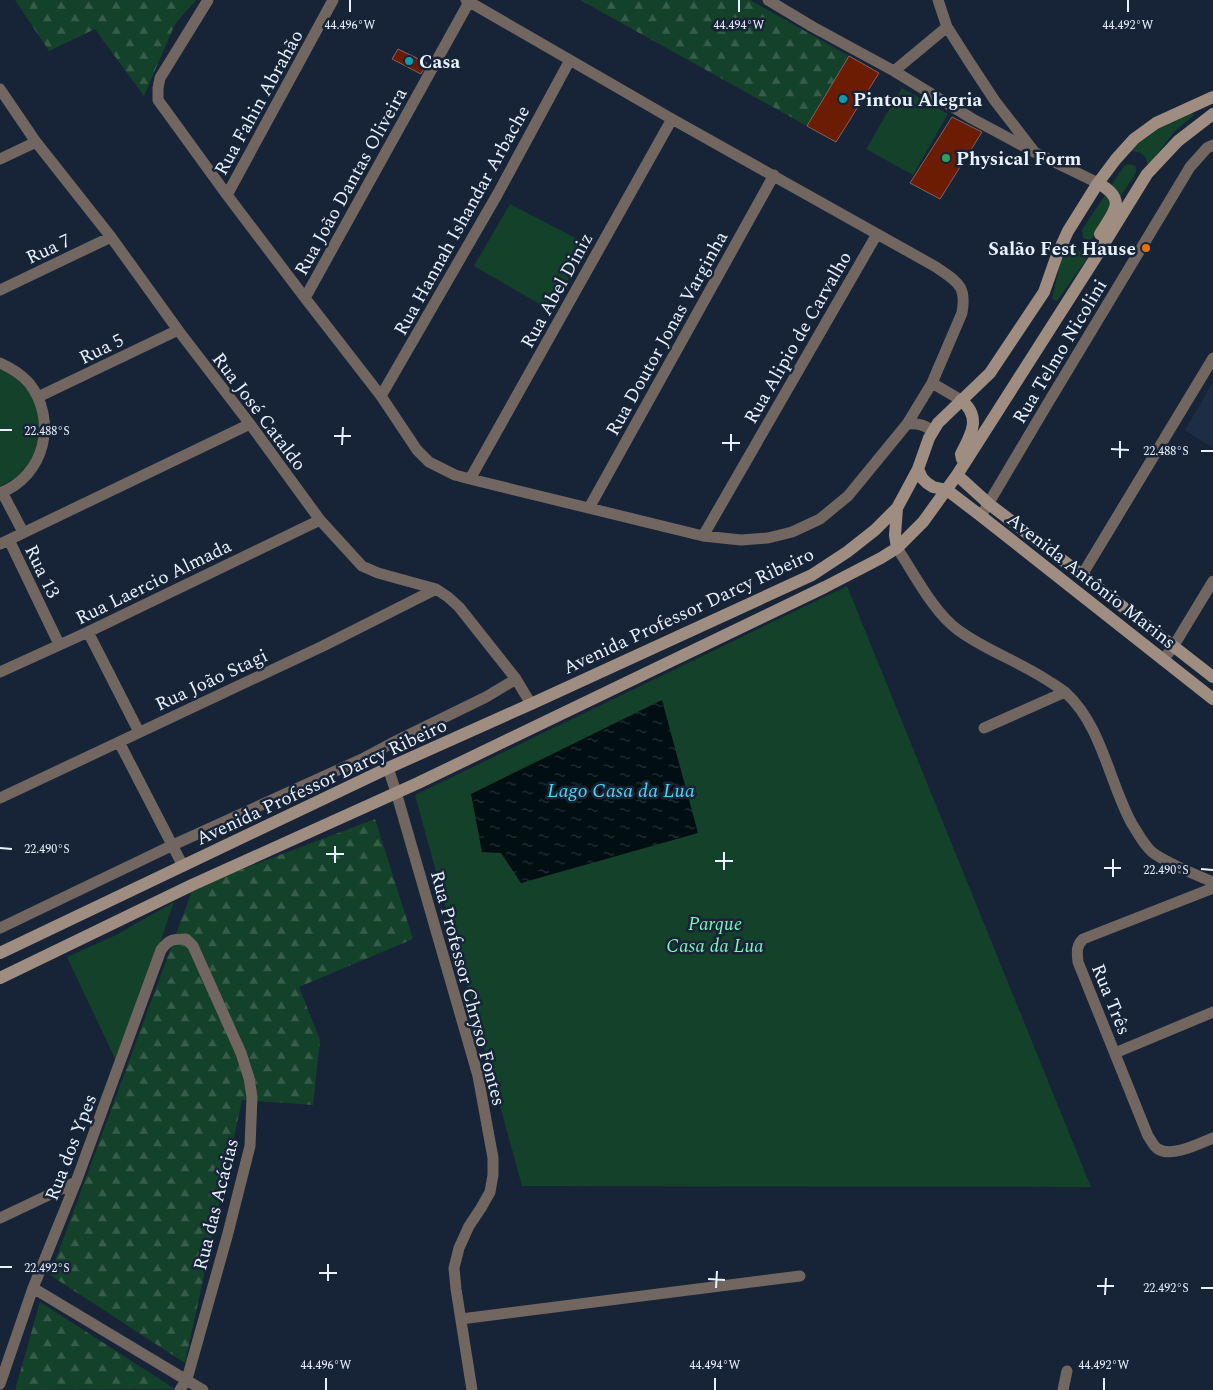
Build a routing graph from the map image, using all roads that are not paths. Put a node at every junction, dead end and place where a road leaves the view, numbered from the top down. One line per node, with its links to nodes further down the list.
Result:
1 (208, 0): 19 (street)
2 (333, 0): 19 (street, Rua Fahin Abrahão)
3 (768, 0): 8 (street)
4 (938, 0): 6 (street)
5 (468, 1): 7 (street); 24 (street, Rua João Dantas Oliveira)
6 (947, 27): 8 (street); 15 (street)
7 (570, 60): 12 (street); 29 (street, Rua Hannah Ishandar Arbache)
8 (894, 71): 15 (street)
9 (0, 88): 13 (street, Rua José Cataldo)
10 (1213, 97): 18 (main road, Avenida Professor Darcy Ribeiro)
11 (1213, 114): 22 (main road, Avenida Professor Darcy Ribeiro)
12 (672, 119): 17 (street); 37 (street, Rua Abel Diniz)
13 (36, 142): 16 (street); 21 (street, Rua José Cataldo)
14 (1213, 145): 40 (street, Rua Telmo Nicolini)
15 (1036, 153): 18 (street)
16 (0, 159)
17 (774, 175): 20 (street); 41 (street, Rua Doutor Jonas Varginha)
18 (1098, 182): 22 (main road); 31 (main road, Avenida Professor Darcy Ribeiro)
19 (227, 195): 24 (street)
20 (877, 234): 28 (street); 46 (street, Rua Alipio de Carvalho)
21 (111, 237): 23 (street, Rua 7); 25 (street, Rua José Cataldo)
22 (1094, 260): 36 (main road, Avenida Professor Darcy Ribeiro)
23 (0, 290)
24 (305, 298): 29 (street)
25 (178, 330): 30 (street, Rua 5); 32 (street, Rua José Cataldo)
26 (1213, 358): 49 (street)
27 (0, 363): 30 (street)
28 (932, 383): 31 (street); 33 (street)
29 (381, 396): 37 (street)
30 (38, 397): 39 (street)
31 (961, 400): 34 (main road, Avenida Professor Darcy Ribeiro); 36 (main road)
32 (250, 424): 44 (street, Rua José Cataldo); 45 (street)
33 (907, 424): 34 (street); 46 (street)
34 (933, 431): 35 (main road, Avenida Professor Darcy Ribeiro)
35 (918, 469): 38 (main road, Avenida Antônio Marins); 42 (main road, Avenida Professor Darcy Ribeiro)
36 (960, 471): 38 (main road, Avenida Professor Darcy Ribeiro); 40 (main road, Avenida Antônio Marins)
37 (470, 479): 41 (street)
38 (947, 490): 43 (main road, Avenida Antônio Marins); 48 (main road, Avenida Professor Darcy Ribeiro)
39 (1, 493): 45 (street)
40 (989, 504): 43 (street, Rua Telmo Nicolini); 49 (main road, Avenida Antônio Marins)
41 (589, 508): 46 (street)
42 (896, 508): 48 (main road); 61 (main road, Avenida Professor Darcy Ribeiro)
43 (981, 516): 55 (main road, Avenida Antônio Marins)
44 (320, 520): 51 (street, Rua José Cataldo); 52 (street, Rua Laercio Almada)
45 (23, 532): 47 (street)
46 (703, 536)
47 (4, 542): 53 (street, Rua 13)
48 (897, 548): 59 (street); 66 (main road, Avenida Professor Darcy Ribeiro)
49 (1082, 575): 54 (main road, Avenida Antônio Marins)
50 (1213, 581): 54 (street)
51 (436, 589): 58 (street, Rua José Cataldo); 63 (street, Rua João Stagi)
52 (88, 632): 53 (street, Rua Laercio Almada); 63 (street)
53 (59, 644): 56 (street, Rua Laercio Almada)
54 (1173, 646): 55 (street); 57 (main road, Avenida Antônio Marins)
55 (1163, 660): 60 (main road, Avenida Antônio Marins)
56 (0, 672)
57 (1213, 677)
58 (516, 679): 61 (street, Rua José Cataldo); 68 (street)
59 (1065, 692): 62 (street); 70 (street)
60 (1213, 699)
61 (531, 704): 65 (main road, Avenida Professor Darcy Ribeiro)
62 (984, 728)
63 (139, 732): 64 (street, Rua João Stagi)
64 (119, 742): 67 (street, Rua João Stagi); 68 (street)
65 (388, 768): 66 (street, Rua Professor Chryso Fontes); 69 (main road, Avenida Professor Darcy Ribeiro)
66 (396, 792): 75 (main road, Avenida Professor Darcy Ribeiro); 83 (street, Rua Professor Chryso Fontes)
67 (0, 798)
68 (172, 845): 69 (street); 72 (street)
69 (183, 866): 74 (main road, Avenida Professor Darcy Ribeiro)
70 (1213, 882)
71 (1213, 888): 77 (street, Rua Três)
72 (0, 928)
73 (186, 939): 79 (street, Rua dos Ypes); 85 (street, Rua das Acácias)
74 (0, 953)
75 (0, 978)
76 (1213, 1012): 77 (street)
77 (1114, 1053): 78 (street, Rua Três)
78 (1213, 1138)
79 (76, 1182): 80 (street); 82 (street, Rua dos Ypes)
80 (0, 1218)
81 (800, 1276): 83 (street)
82 (33, 1288): 85 (street); 86 (street, Rua dos Ypes)
83 (461, 1319): 89 (street, Rua Professor Chryso Fontes)
84 (1067, 1371): 90 (street)
85 (186, 1379): 87 (street, Rua das Acácias); 88 (street)
86 (0, 1384)
87 (180, 1390)
88 (204, 1390)
89 (472, 1390)
90 (1064, 1390)

